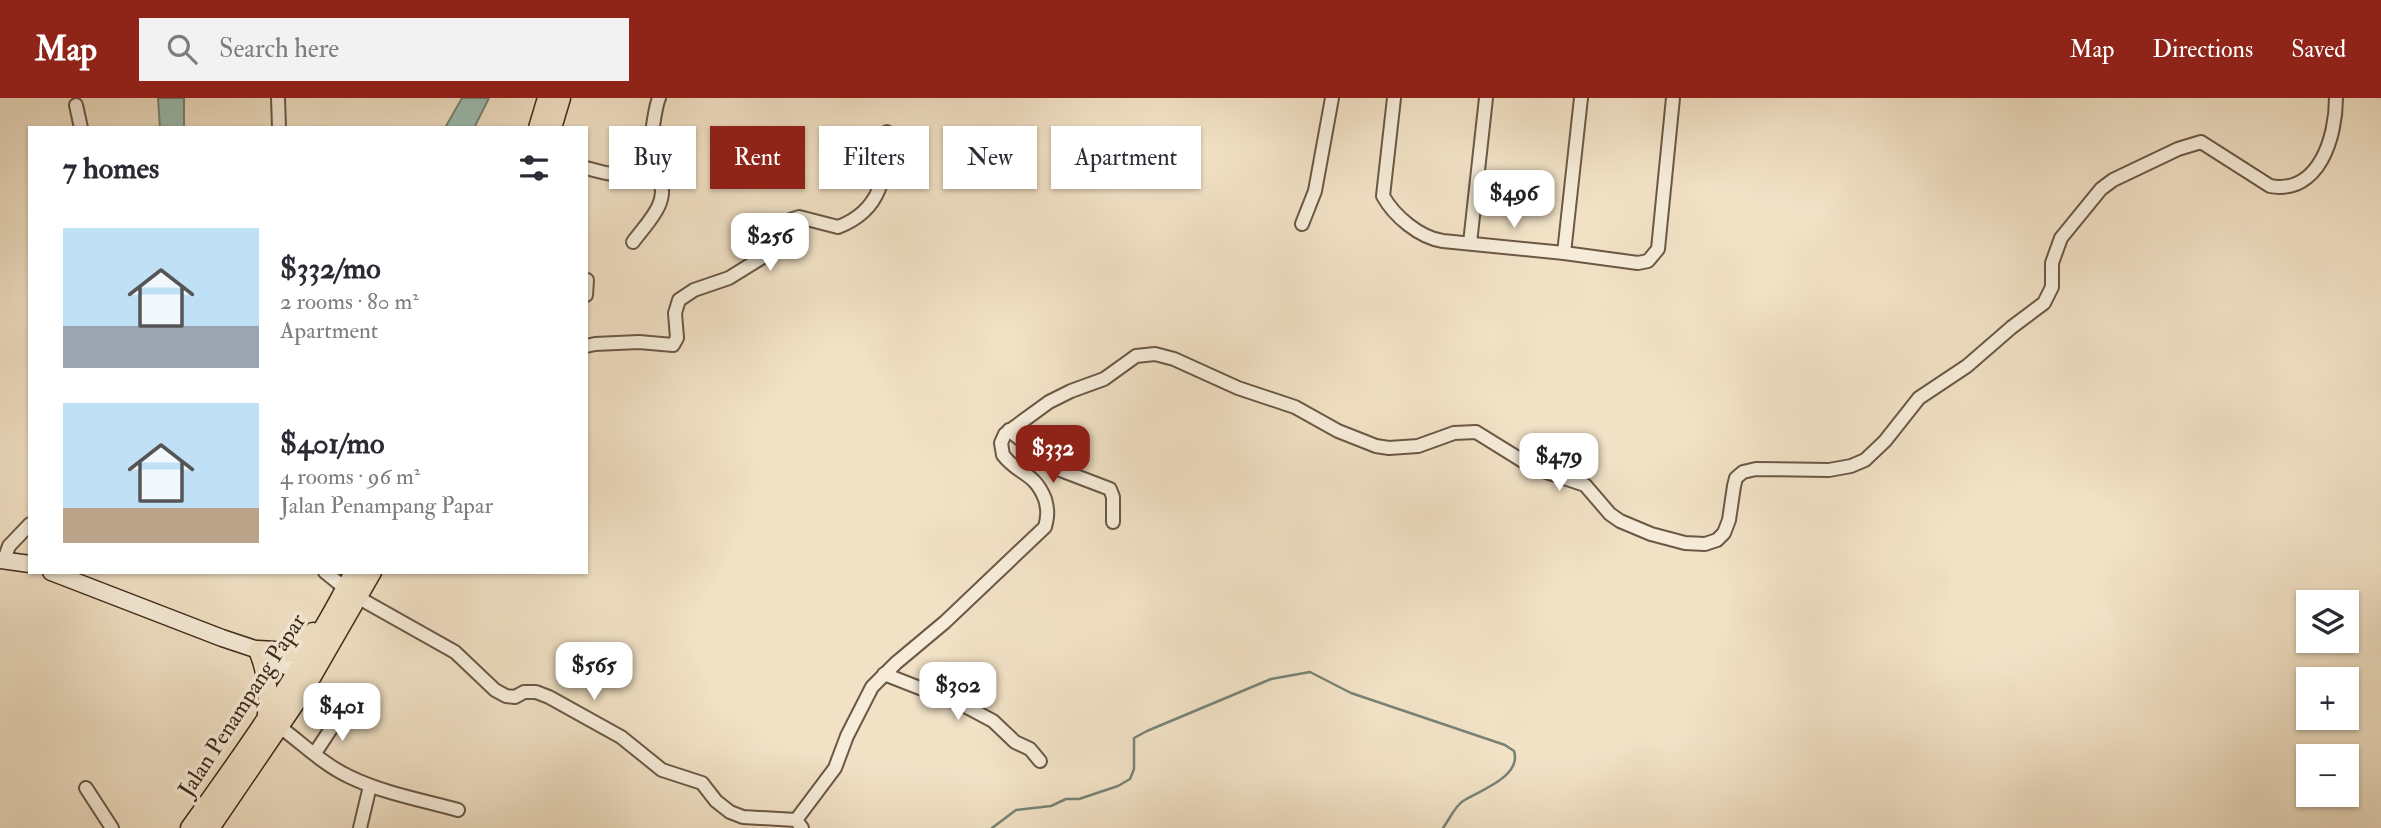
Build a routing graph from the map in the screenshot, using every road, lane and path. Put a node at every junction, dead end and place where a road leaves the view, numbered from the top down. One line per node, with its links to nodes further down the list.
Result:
1 (278, 98): 13 (street)
2 (547, 98): 14 (main road)
3 (561, 98): 15 (main road)
4 (659, 98): 16 (street)
5 (1332, 98): 21 (street)
6 (1394, 98): 23 (street)
7 (1486, 98): 23 (street)
8 (1581, 98): 24 (street)
9 (1673, 98): 24 (street)
10 (2336, 98): 26 (street)
11 (76, 106): 12 (street)
12 (81, 126)
13 (279, 126)
14 (539, 126)
15 (553, 126)
16 (652, 126)
17 (588, 169): 18 (street)
18 (609, 172)
19 (661, 189): 22 (street)
20 (880, 189): 25 (street)
21 (1302, 224)
22 (633, 242)
23 (1470, 243): 24 (street)
24 (1564, 253)
25 (588, 346)
26 (1009, 430): 27 (street); 38 (street)
27 (1113, 522)
28 (28, 526): 29 (street)
29 (2, 560): 30 (main road)
30 (28, 564)
31 (56, 574): 36 (main road)
32 (329, 574): 34 (street)
33 (369, 574): 34 (main road, Jalan Penampang Papar)
34 (353, 586): 35 (main road, Jalan Penampang Papar); 39 (main road, Jalan Penampang Papar); 47 (street)
35 (325, 625): 36 (main road); 37 (main road, Jalan Penampang Papar)
36 (258, 650): 37 (main road); 41 (main road)
37 (297, 672): 39 (main road); 41 (main road, Jalan Penampang Papar)
38 (884, 674): 43 (street); 47 (street)
39 (304, 690): 41 (main road, Jalan Penampang Papar)
40 (340, 715): 42 (street)
41 (273, 724): 42 (street); 49 (main road, Jalan Penampang Papar); 50 (main road, Jalan Penampang Papar)
42 (315, 753): 44 (street)
43 (1040, 761)
44 (370, 786): 46 (street); 51 (street)
45 (86, 788): 48 (street)
46 (458, 810)
47 (799, 824)
48 (112, 828)
49 (190, 828)
50 (210, 828)
51 (360, 828)

